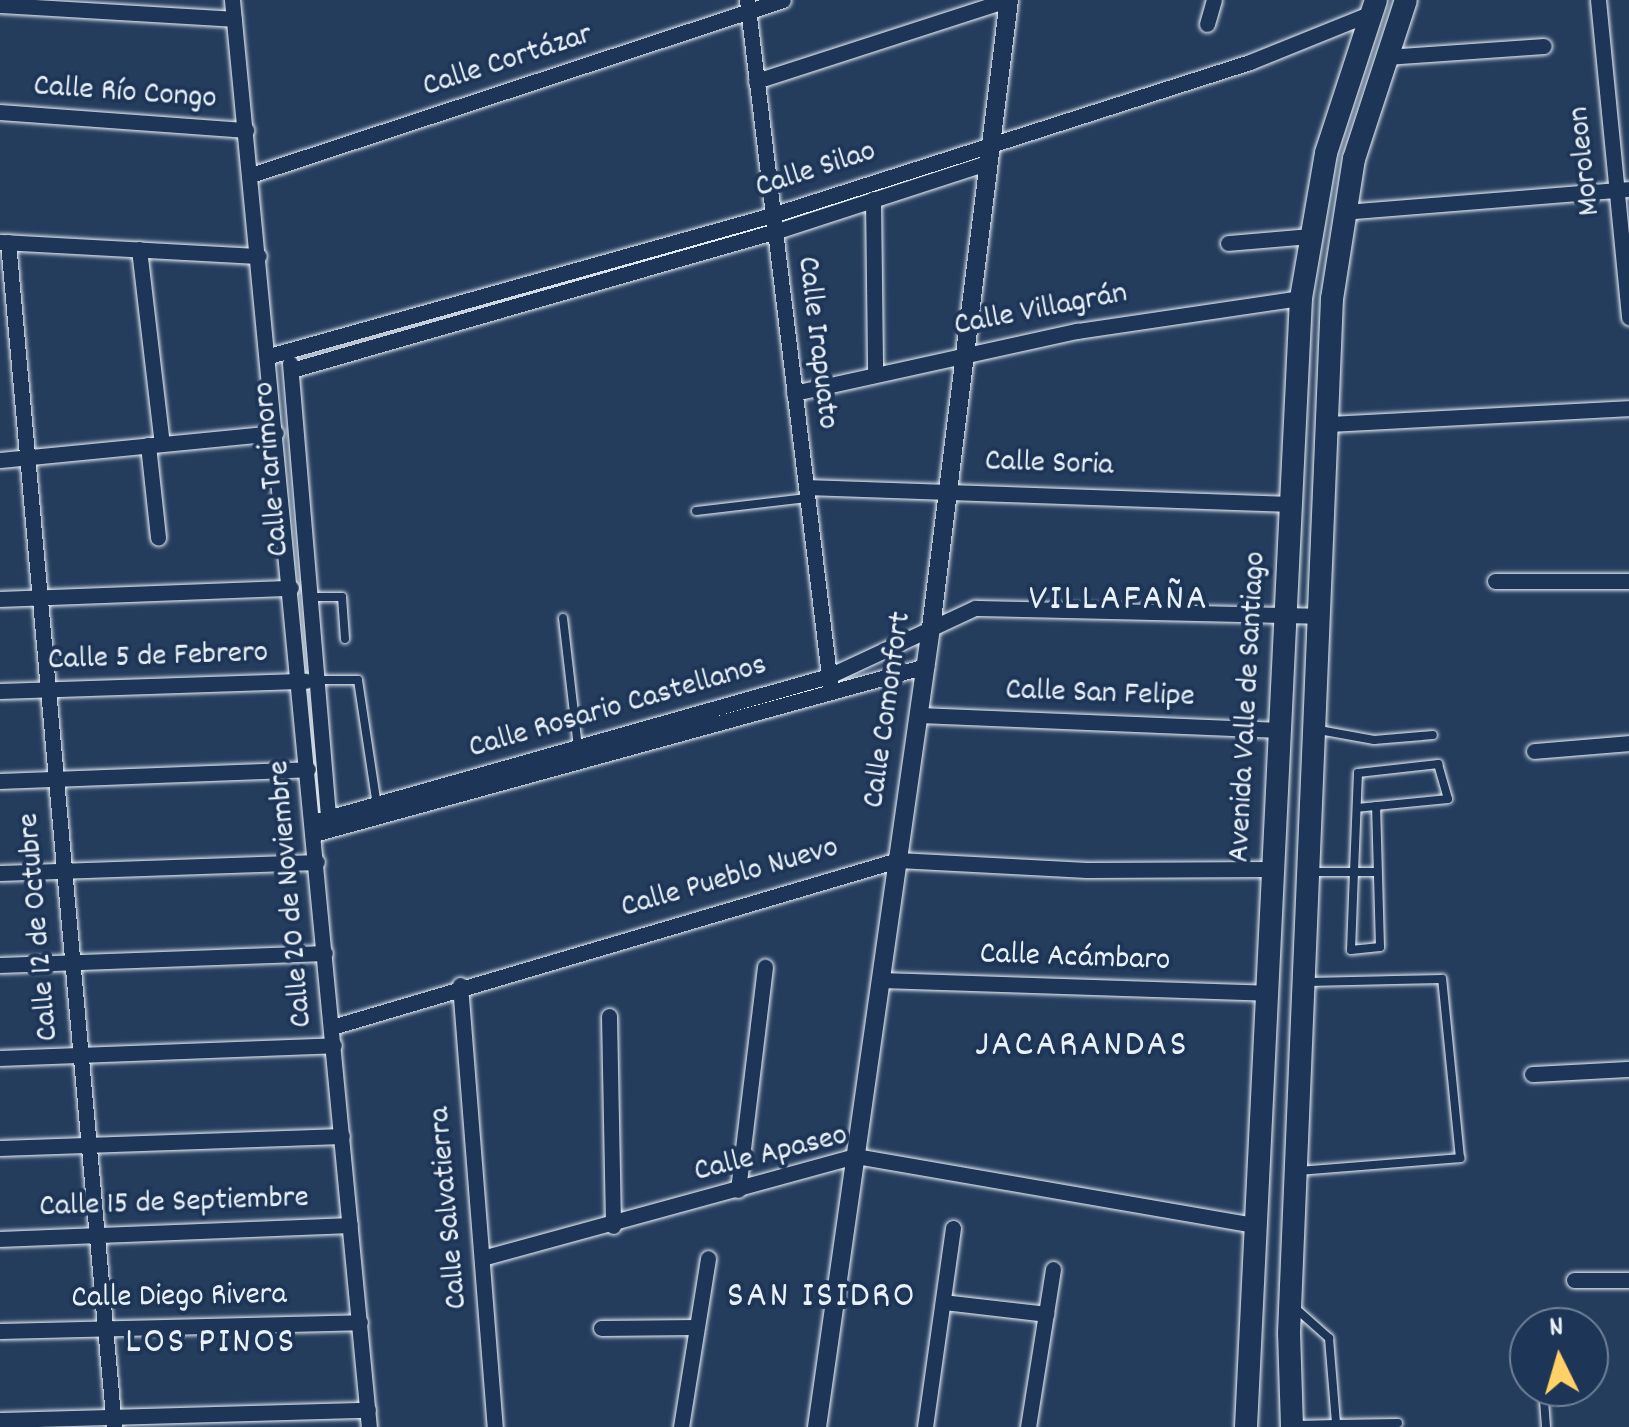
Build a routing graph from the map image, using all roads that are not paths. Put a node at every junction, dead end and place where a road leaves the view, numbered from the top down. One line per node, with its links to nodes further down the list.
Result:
1 (782, 0): 8 (street, Calle Cortázar)
2 (1008, 0): 13 (street); 16 (street, Calle Comonfort)
3 (1214, 0): 10 (street)
4 (1406, 0): 12 (main road, Avenida Valle de Santiago)
5 (1598, 0): 18 (street, Moroleon)
6 (3, 3): 7 (street)
7 (235, 6): 15 (street, Calle Tarimoro)
8 (747, 6): 13 (street, Calle Irapuato); 17 (street, Calle Cortázar)
9 (1374, 6): 16 (street, Calle Silao); 22 (main road, Avenida Valle de Santiago)
10 (1207, 24)
11 (1544, 46): 12 (street)
12 (1386, 57): 20 (main road, Avenida Valle de Santiago)
13 (756, 81): 21 (street, Calle Irapuato)
14 (0, 112): 15 (street, Calle Río Congo)
15 (246, 130): 17 (street, Calle Tarimoro)
16 (991, 152): 19 (street, Calle Silao); 21 (street, Calle Silao); 30 (street, Calle Comonfort)
17 (251, 176): 26 (street, Calle Tarimoro)
18 (1625, 186): 20 (street); 28 (street, Moroleon)
19 (872, 199): 21 (street, Calle Silao); 33 (street)
20 (1343, 212): 36 (main road, Avenida Valle de Santiago)
21 (773, 224): 31 (street, Calle Silao); 32 (street, Calle Silao); 34 (street, Calle Irapuato)
22 (1309, 236): 24 (street); 27 (main road, Avenida Valle de Santiago)
23 (4, 242): 25 (street); 29 (street, Calle 12 de Octubre)
24 (1228, 243)
25 (139, 249): 26 (street); 38 (street)
26 (259, 256): 31 (street, Calle Tarimoro)
27 (1301, 298): 30 (street, Calle Villagrán); 43 (main road, Avenida Valle de Santiago)
28 (1629, 317)
29 (8, 350): 39 (street, Calle 12 de Octubre)
30 (966, 352): 33 (street, Calle Villagrán); 41 (street, Calle Comonfort)
31 (269, 356): 32 (street, Calle Tarimoro); 37 (street, Calle 20 de Noviembre)
32 (295, 369): 49 (street, Calle Tarimoro)
33 (876, 372): 34 (street, Calle Villagrán)
34 (794, 392): 42 (street, Calle Irapuato)
35 (1629, 408): 36 (street)
36 (1327, 424): 53 (main road, Avenida Valle de Santiago)
37 (276, 433): 38 (street); 48 (street, Calle 20 de Noviembre)
38 (155, 445): 39 (street); 45 (street)
39 (27, 457): 40 (street); 50 (street, Calle 12 de Octubre)
40 (0, 460)
41 (950, 489): 42 (street, Calle Soria); 43 (street, Calle Soria); 55 (street, Calle Comonfort)
42 (806, 493): 44 (lane); 60 (street, Calle Irapuato)
43 (1291, 504): 52 (main road, Avenida Valle de Santiago)
44 (696, 511)
45 (158, 538)
46 (1495, 581): 47 (street)
47 (1629, 581)
48 (291, 588): 50 (street); 59 (street, Calle 20 de Noviembre)
49 (312, 597): 56 (lane); 58 (street, Calle Tarimoro)
50 (39, 598): 51 (street); 61 (street, Calle 12 de Octubre)
51 (0, 599)
52 (1286, 615): 53 (street, Calle Rosario Castellanos); 55 (street, Calle Rosario Castellanos); 65 (main road, Avenida Valle de Santiago)
53 (1319, 616): 64 (main road, Avenida Valle de Santiago)
54 (563, 618): 68 (lane)
55 (931, 628): 57 (street, Calle Comonfort); 60 (street, Calle Rosario Castellanos)
56 (345, 639)
57 (926, 666): 60 (street, Calle Rosario Castellanos); 63 (street, Calle Comonfort)
58 (318, 680): 59 (street, Calle 5 de Febrero); 73 (lane); 76 (street, Calle Tarimoro)
59 (298, 681): 61 (street, Calle 5 de Febrero); 70 (street, Calle 20 de Noviembre)
60 (830, 684): 68 (street, Calle Rosario Castellanos); 76 (street, Calle Rosario Castellanos)
61 (47, 690): 62 (street, Calle 5 de Febrero); 71 (street, Calle 12 de Octubre)
62 (0, 692)
63 (919, 715): 65 (street, Calle San Felipe); 77 (street, Calle Comonfort)
64 (1314, 729): 66 (lane); 81 (main road, Avenida Valle de Santiago)
65 (1280, 730): 79 (main road, Avenida Valle de Santiago)
66 (1432, 735)
67 (1629, 742): 69 (street)
68 (578, 748): 73 (street, Calle Rosario Castellanos)
69 (1534, 751)
70 (308, 768): 71 (street); 76 (street, Calle 20 de Noviembre)
71 (55, 779): 72 (street); 80 (street, Calle 12 de Octubre)
72 (0, 782)
73 (376, 806): 76 (street, Calle Rosario Castellanos)
74 (1376, 806): 75 (lane); 75 (lane); 83 (lane)
75 (1357, 808): 82 (lane)
76 (321, 827): 78 (street, Calle 20 de Noviembre)
77 (898, 860): 79 (street, Calle Pueblo Nuevo); 89 (street, Calle Comonfort); 91 (street, Calle Pueblo Nuevo)
78 (316, 862): 80 (street); 85 (street, Calle 20 de Noviembre)
79 (1273, 869): 92 (main road, Avenida Valle de Santiago)
80 (63, 871): 84 (street); 86 (street, Calle 12 de Octubre)
81 (1308, 872): 82 (lane); 90 (main road, Avenida Valle de Santiago)
82 (1354, 872): 83 (lane); 83 (lane)
83 (1375, 872)
84 (0, 873)
85 (325, 953): 86 (street); 94 (street, Calle 20 de Noviembre)
86 (71, 962): 87 (street); 96 (street, Calle 12 de Octubre)
87 (0, 965)
88 (764, 967): 105 (street)
89 (880, 980): 92 (street, Calle Acámbaro); 103 (street, Calle Comonfort)
90 (1304, 982): 104 (main road, Avenida Valle de Santiago); 104 (lane)
91 (460, 985): 94 (street, Calle Pueblo Nuevo); 112 (street, Calle Salvatierra)
92 (1267, 992): 107 (main road, Avenida Valle de Santiago)
93 (609, 1016): 108 (street)
94 (332, 1027): 95 (street, Calle 20 de Noviembre)
95 (334, 1046): 96 (street); 100 (street, Calle 20 de Noviembre)
96 (79, 1055): 97 (street); 101 (street, Calle 12 de Octubre)
97 (0, 1058)
98 (1629, 1069): 99 (street)
99 (1532, 1074)
100 (342, 1136): 101 (street); 106 (street, Calle 20 de Noviembre)
101 (88, 1145): 102 (street); 110 (street, Calle 12 de Octubre)
102 (0, 1148)
103 (856, 1156): 105 (street, Calle Apaseo); 107 (street, Calle Apaseo); 133 (street, Calle Comonfort)
104 (1296, 1171): 118 (main road, Avenida Valle de Santiago)
105 (738, 1190): 108 (street, Calle Apaseo)
106 (350, 1225): 110 (street, Calle 15 de Septiembre); 120 (street, Calle 20 de Noviembre)
107 (1256, 1225): 136 (main road, Avenida Valle de Santiago)
108 (613, 1226): 112 (street, Calle Apaseo)
109 (954, 1228): 117 (street)
110 (96, 1234): 111 (street, Calle 15 de Septiembre); 121 (street, Calle 12 de Octubre)
111 (0, 1239)
112 (482, 1258): 131 (street, Calle Salvatierra)
113 (708, 1258): 123 (street)
114 (1053, 1269): 119 (street)
115 (1574, 1280): 116 (street)
116 (1629, 1280)
117 (943, 1302): 119 (street); 134 (street)
118 (1290, 1304): 129 (lane); 130 (main road, Avenida Valle de Santiago)
119 (1046, 1314): 135 (street)
120 (360, 1322): 121 (street, Calle Diego Rivera); 125 (street, Calle 20 de Noviembre)
121 (104, 1327): 124 (street, Calle Diego Rivera); 127 (street, Calle 12 de Octubre)
122 (601, 1328): 123 (street)
123 (695, 1328): 132 (street)
124 (0, 1331)
125 (369, 1419): 127 (street)
126 (0, 1420): 127 (street)
127 (114, 1421)
128 (1398, 1422): 129 (lane)
129 (1336, 1424): 130 (lane)
130 (1292, 1426)
131 (495, 1427)
132 (681, 1427)
133 (817, 1427)
134 (925, 1427)
135 (1028, 1427)
136 (1246, 1427)

